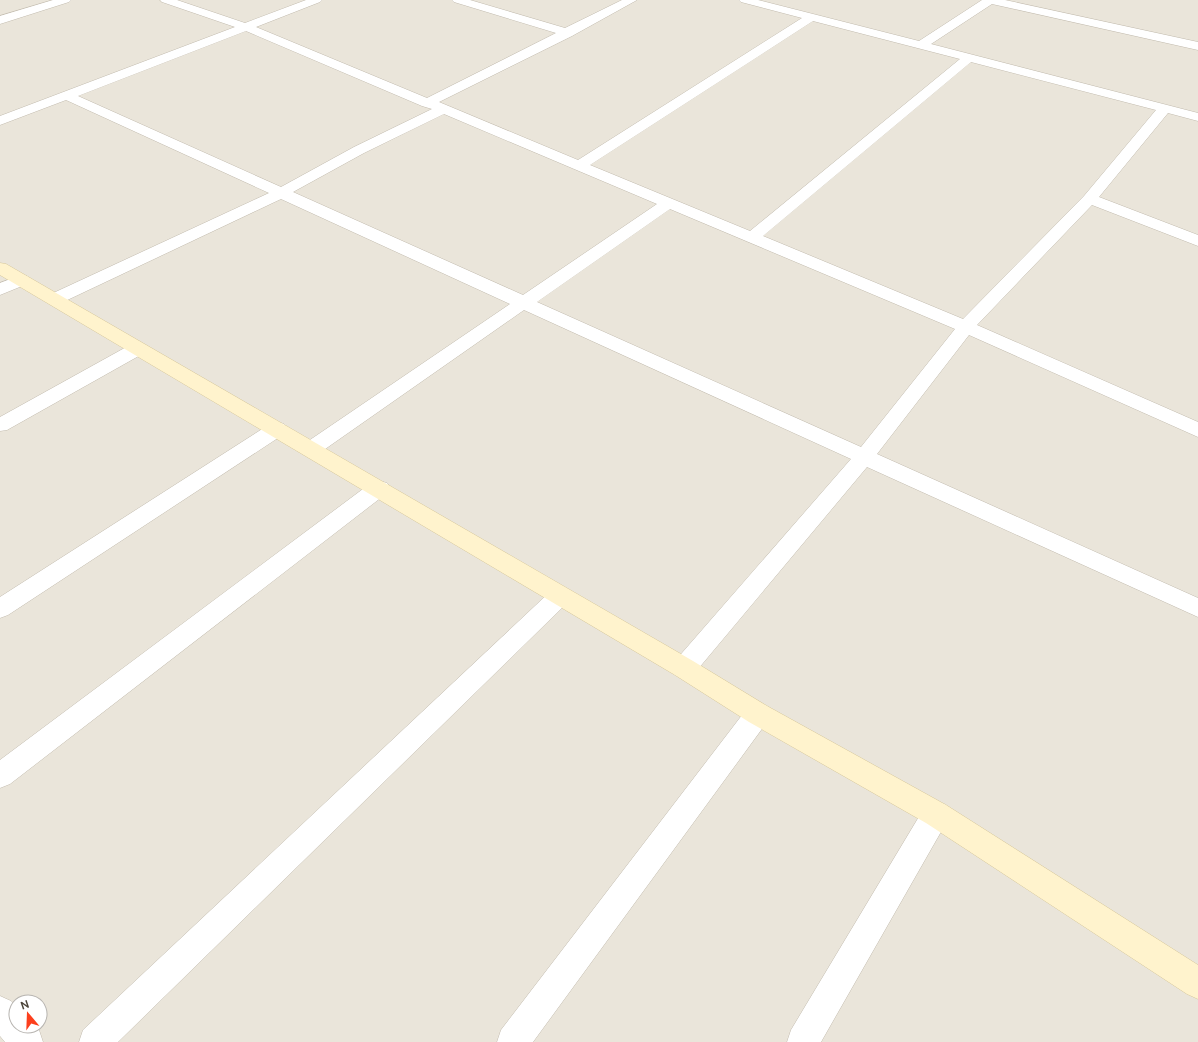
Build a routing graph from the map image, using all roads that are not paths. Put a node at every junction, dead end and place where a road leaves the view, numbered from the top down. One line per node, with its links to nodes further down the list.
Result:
1 (65, 0): 11 (street)
2 (166, 0): 12 (street)
3 (316, 0): 12 (street)
4 (458, 0): 13 (street)
5 (631, 0): 13 (street)
6 (745, 0): 9 (street)
7 (782, 0): 9 (street)
8 (990, 0): 14 (street); 15 (street)
9 (770, 6): 10 (street)
10 (812, 17): 14 (street); 23 (street)
11 (0, 20)
12 (246, 27): 17 (street); 18 (street)
13 (568, 33): 18 (street)
14 (921, 45): 16 (street)
15 (1198, 46)
16 (969, 58): 19 (street); 27 (street)
17 (65, 95): 22 (street); 24 (street)
18 (427, 103): 20 (street)
19 (1165, 108): 21 (street); 25 (street)
20 (442, 110): 23 (street); 24 (street)
21 (1198, 117)
22 (0, 121)
23 (579, 166): 26 (street)
24 (281, 193): 31 (street); 32 (street)
25 (1089, 199): 28 (street); 33 (street)
26 (668, 203): 27 (street); 32 (street)
27 (751, 238): 33 (street)
28 (1198, 240)
29 (0, 268): 30 (main road)
30 (10, 285): 31 (main road)
31 (55, 300): 34 (main road)
32 (524, 304): 38 (street); 39 (street)
33 (966, 327): 37 (street); 39 (street)
34 (137, 349): 35 (street); 36 (main road)
35 (0, 425)
36 (276, 429): 38 (main road); 43 (street)
37 (1198, 430)
38 (311, 449): 40 (main road)
39 (865, 456): 42 (street); 44 (street)
40 (379, 488): 41 (main road); 46 (street)
41 (560, 596): 44 (main road); 51 (street)
42 (1198, 608)
43 (0, 609)
44 (684, 668): 45 (main road)
45 (758, 714): 47 (main road); 52 (street)
46 (0, 776)
47 (936, 814): 48 (main road); 53 (street)
48 (1198, 983)
49 (0, 1012): 50 (street)
50 (27, 1042)
51 (94, 1042)
52 (513, 1042)
53 (803, 1042)

